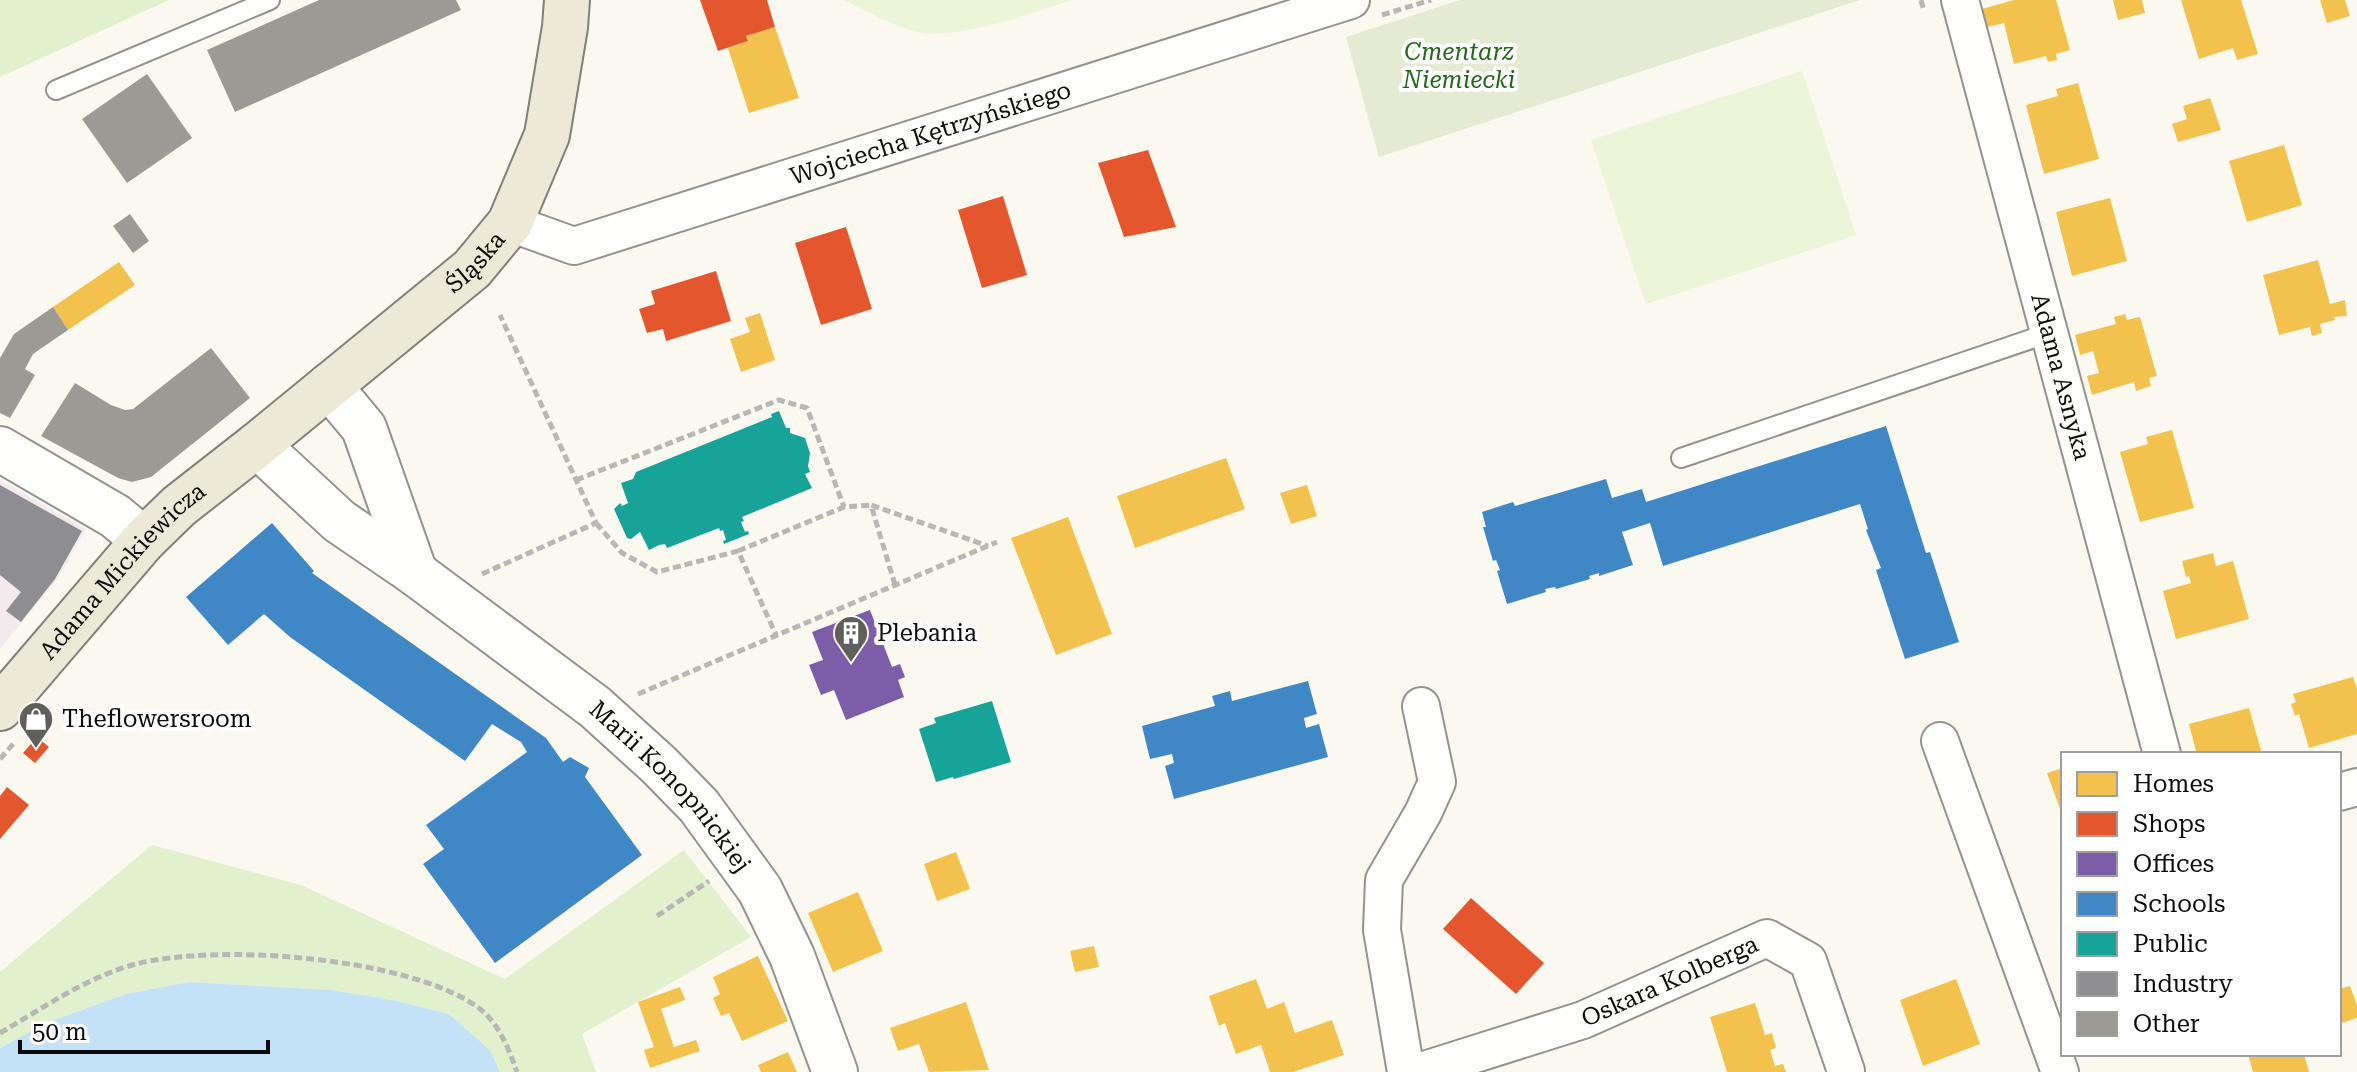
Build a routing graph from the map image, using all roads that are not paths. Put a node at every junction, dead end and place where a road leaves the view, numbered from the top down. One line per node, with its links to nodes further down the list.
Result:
1 (270, 0): 5 (lane)
2 (567, 0): 6 (main road, Śląska)
3 (1351, 0): 6 (street, Wojciecha Kętrzyńskiego)
4 (1960, 0): 7 (street, Adama Asnyka)
5 (56, 90)
6 (510, 223): 8 (main road, Śląska)
7 (2049, 333): 11 (lane); 17 (street, Adama Asnyka)
8 (329, 386): 9 (main road, Śląska); 13 (street)
9 (257, 445): 12 (main road, Adama Mickiewicza); 13 (street, Marii Konopnickiej)
10 (0, 449): 12 (street)
11 (1681, 458)
12 (144, 540): 15 (main road, Adama Mickiewicza)
13 (415, 573): 19 (street, Marii Konopnickiej)
14 (1421, 706): 20 (street)
15 (0, 708)
16 (1940, 741): 22 (street)
17 (2161, 752)
18 (1846, 1071): 21 (street, Oskara Kolberga)
19 (835, 1072)
20 (1406, 1072)
21 (1418, 1072)
22 (2060, 1072)

